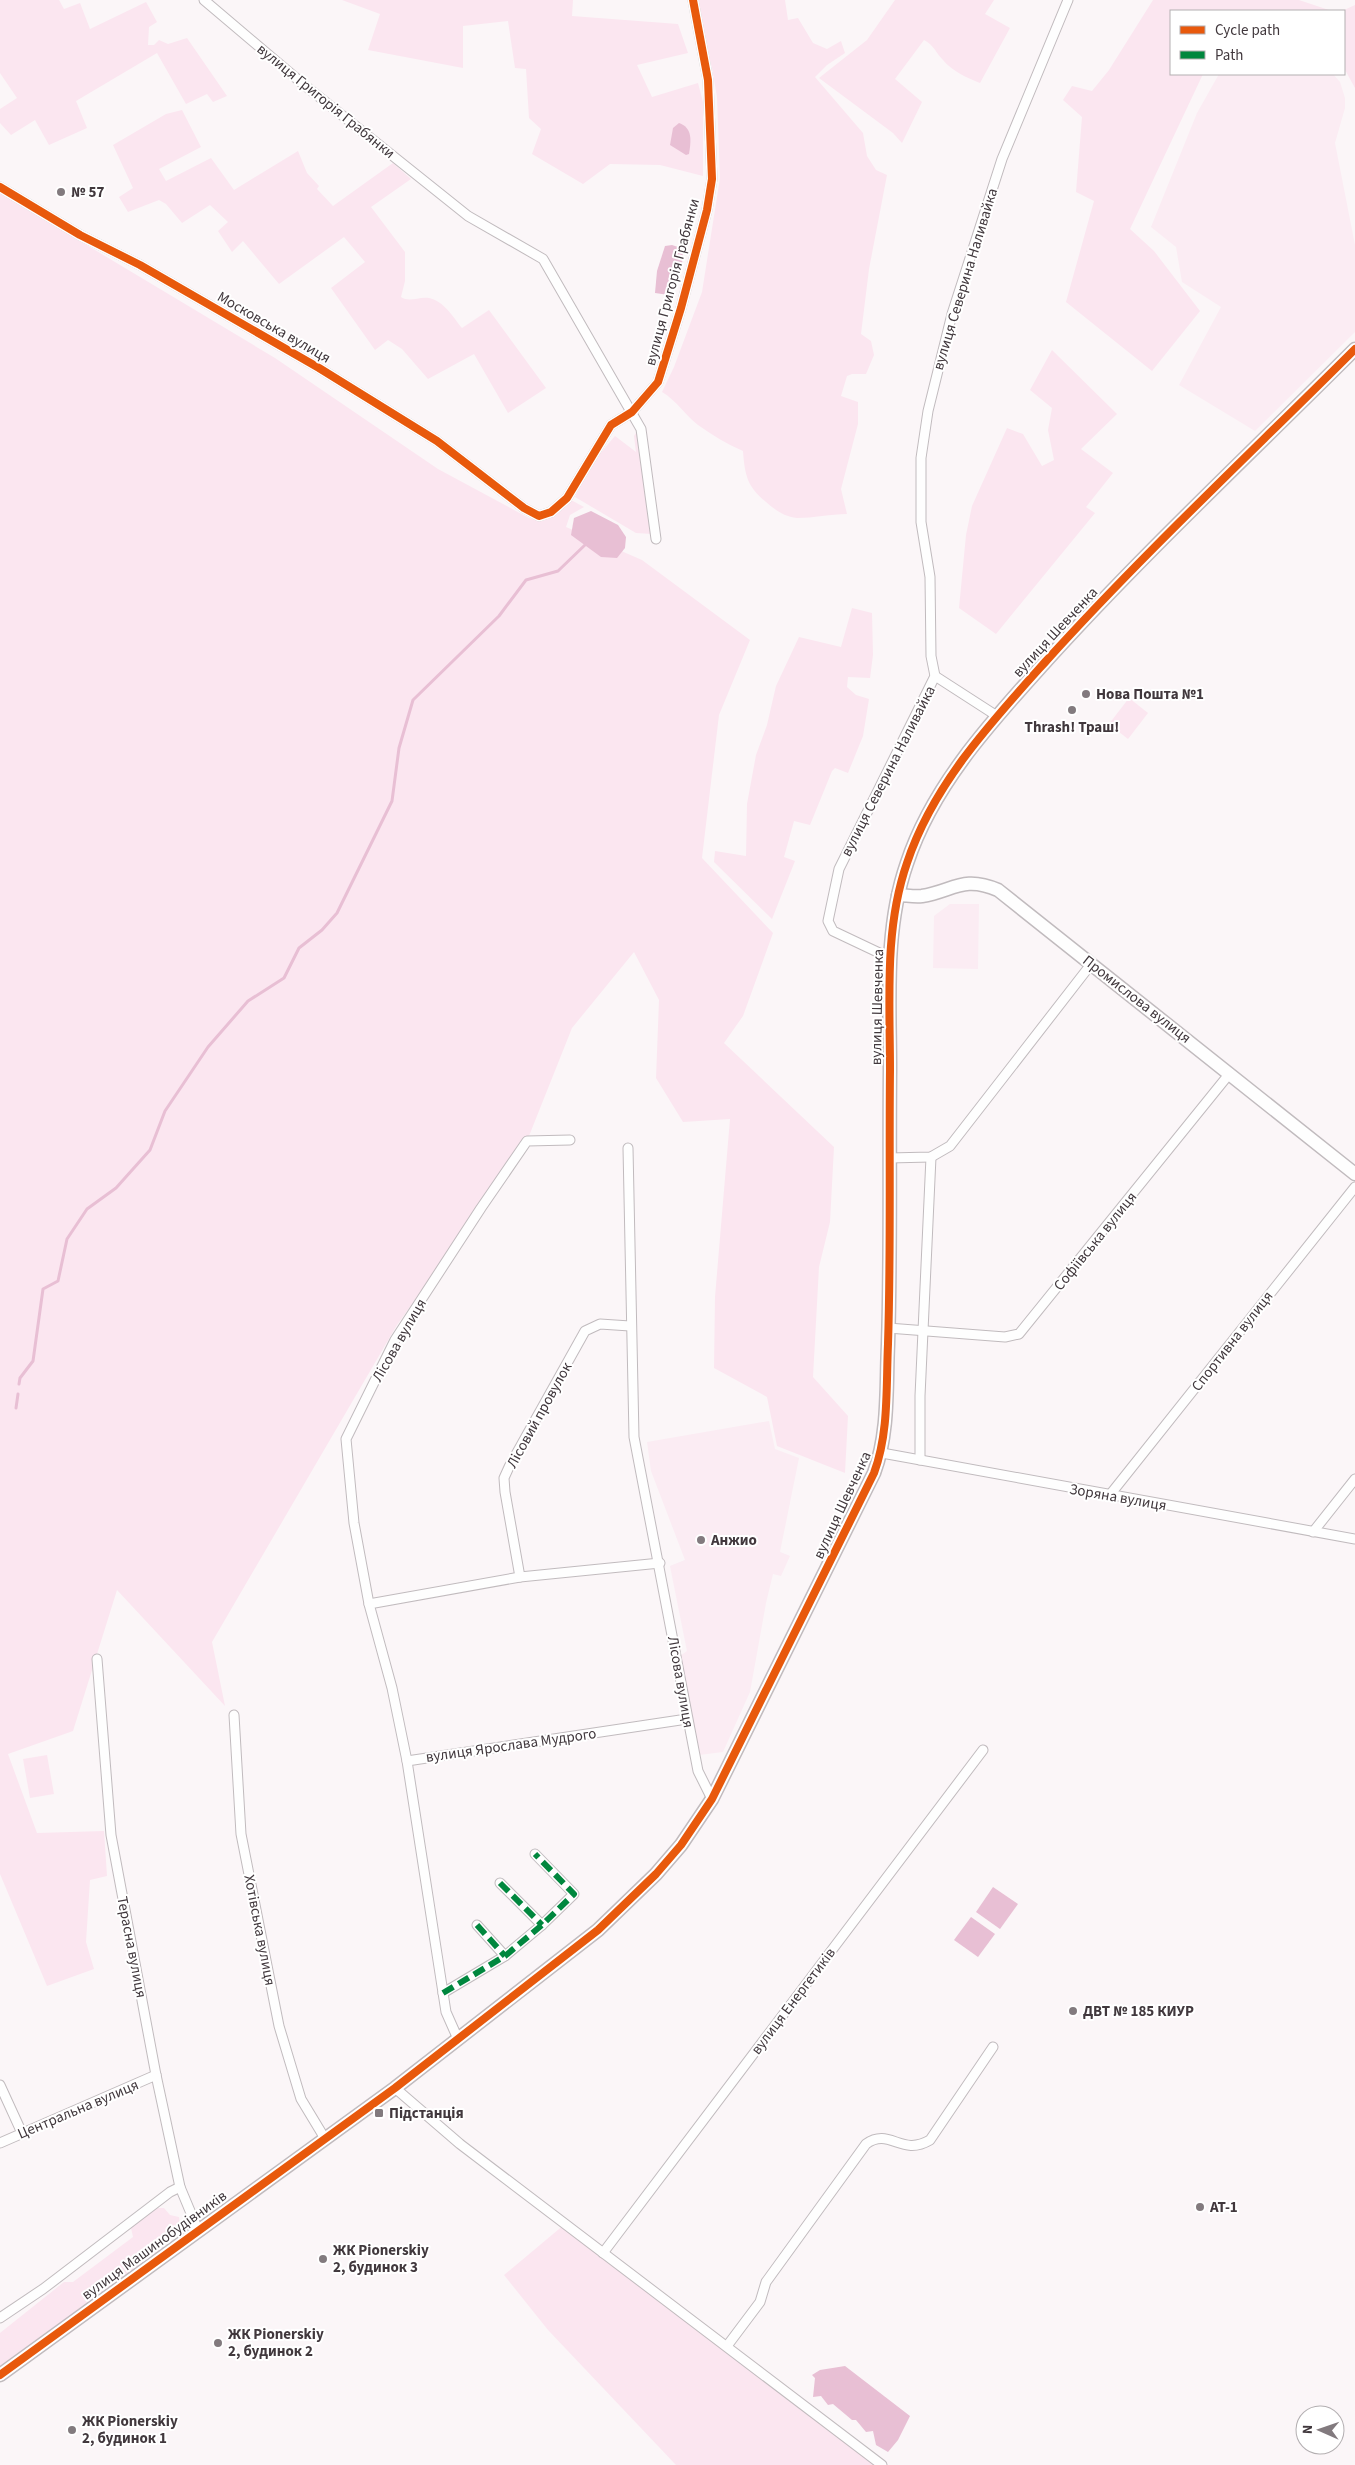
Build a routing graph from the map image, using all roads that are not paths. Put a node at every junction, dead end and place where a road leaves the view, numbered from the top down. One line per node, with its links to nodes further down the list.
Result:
1 (204, 0): 6 (street, вулиця Григорія Грабянки)
2 (693, 0): 6 (street, вулиця Григорія Грабянки)
3 (1068, 0): 8 (street, вулиця Северина Наливайка)
4 (0, 187): 6 (street, Московська вулиця)
5 (1355, 349): 9 (street, вулиця Шевченка)
6 (632, 412): 7 (street)
7 (656, 539)
8 (935, 676): 9 (street); 11 (street, вулиця Северина Наливайка)
9 (996, 716): 10 (street, вулиця Шевченка)
10 (898, 895): 11 (street, вулиця Шевченка); 12 (street, Промислова вулиця)
11 (890, 958): 17 (street, вулиця Шевченка)
12 (1092, 963): 13 (street, Промислова вулиця); 16 (street)
13 (1230, 1073): 18 (street, Промислова вулиця); 22 (street, Софіївська вулиця)
14 (570, 1140): 31 (street, Лісова вулиця)
15 (628, 1148): 20 (street, Лісова вулиця)
16 (931, 1157): 17 (street); 22 (street)
17 (889, 1158): 21 (street, вулиця Шевченка)
18 (1355, 1174)
19 (1355, 1187): 26 (street, Спортивна вулиця)
20 (630, 1326): 29 (street, Лісова вулиця); 30 (street, Лісовий провулок)
21 (888, 1328): 22 (street); 23 (street, вулиця Шевченка)
22 (924, 1331): 24 (street)
23 (882, 1454): 24 (street, Зоряна вулиця); 37 (street, вулиця Шевченка)
24 (920, 1460): 26 (street, Зоряна вулиця)
25 (1355, 1479): 27 (street)
26 (1109, 1496): 27 (street, Зоряна вулиця)
27 (1313, 1532): 28 (street, Зоряна вулиця)
28 (1355, 1539)
29 (660, 1563): 30 (street); 34 (street, Лісова вулиця)
30 (520, 1577): 31 (street)
31 (369, 1604): 36 (street, Лісова вулиця)
32 (97, 1659): 46 (street, Терасна вулиця)
33 (234, 1714): 50 (street, Хотівська вулиця)
34 (687, 1719): 36 (street, вулиця Ярослава Мудрого); 37 (street, Лісова вулиця)
35 (983, 1750): 54 (street, вулиця Енергетиків)
36 (407, 1761): 43 (street, вулиця Ярослава Мудрого)
37 (712, 1799): 44 (street, вулиця Шевченка)
38 (535, 1854): 41 (street)
39 (500, 1883): 41 (street)
40 (477, 1925): 42 (street)
41 (542, 1925): 42 (street)
42 (505, 1956): 43 (street)
43 (443, 1993): 44 (street, вулиця Ярослава Мудрого)
44 (458, 2039): 48 (street, вулиця Машинобудівників)
45 (993, 2047): 56 (street)
46 (156, 2075): 49 (street, Центральна вулиця); 52 (street, Терасна вулиця)
47 (0, 2085): 49 (street)
48 (394, 2088): 50 (street, вулиця Машинобудівників); 54 (street)
49 (22, 2133): 51 (street, Центральна вулиця)
50 (324, 2137): 53 (street, вулиця Машинобудівників)
51 (0, 2143)
52 (180, 2188): 53 (street, Терасна вулиця); 55 (street)
53 (198, 2230): 57 (street, вулиця Машинобудівників)
54 (603, 2253): 56 (street)
55 (0, 2318)
56 (727, 2346): 58 (street)
57 (0, 2376)
58 (882, 2465)

